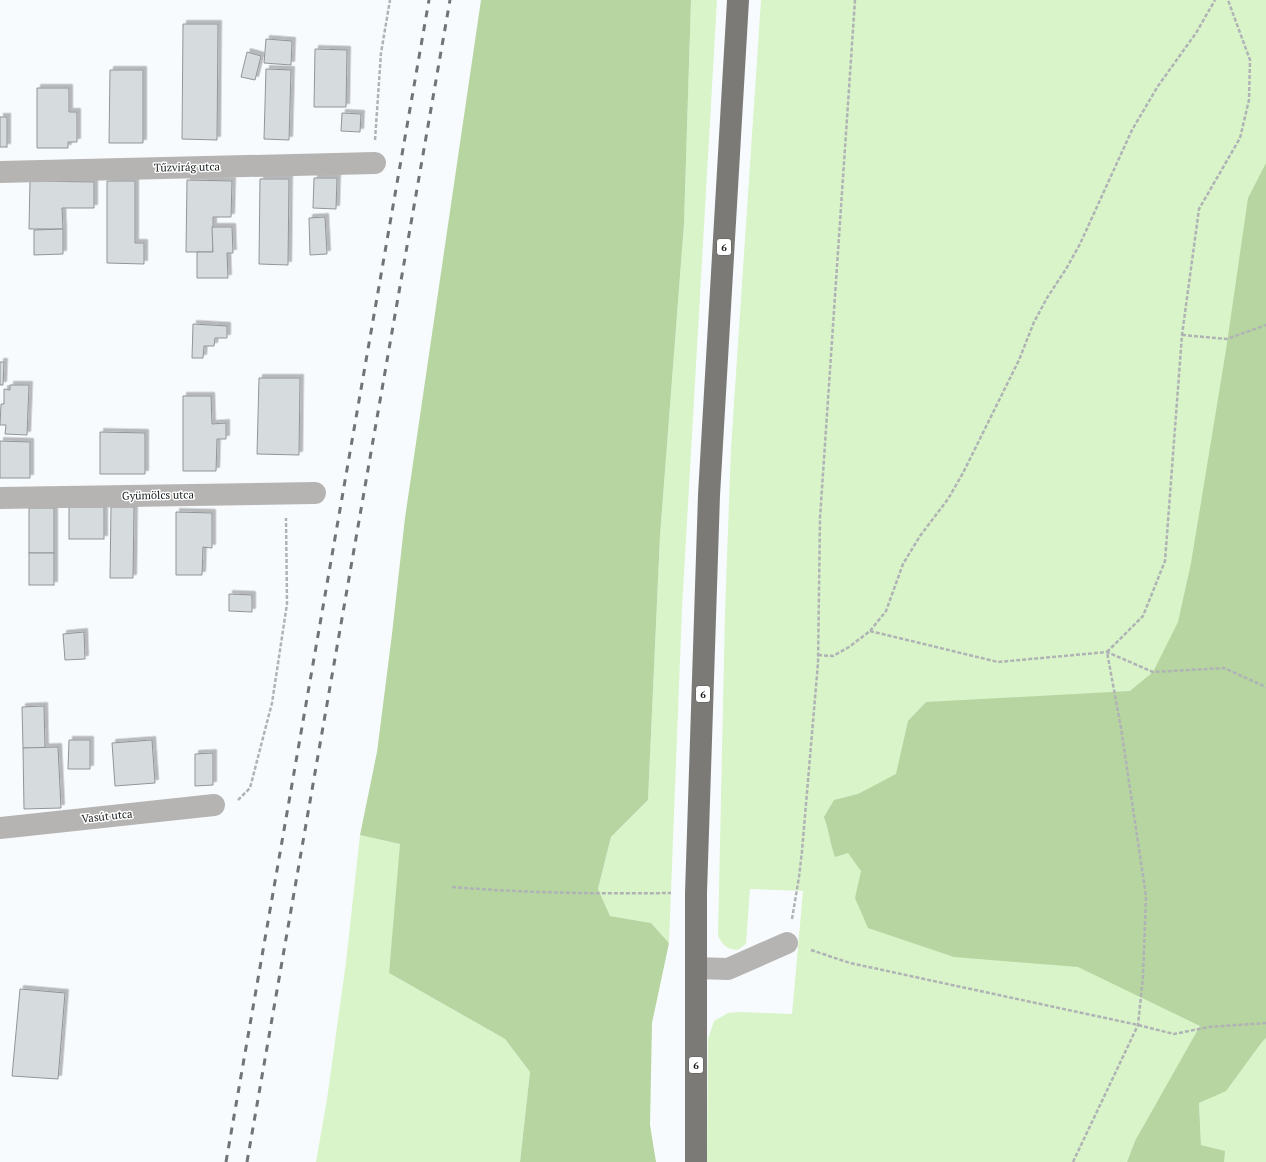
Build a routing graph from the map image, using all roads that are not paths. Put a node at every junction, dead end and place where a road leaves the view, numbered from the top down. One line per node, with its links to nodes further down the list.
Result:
1 (738, 0): 9 (main road, 6)
2 (370, 163): 3 (street, Tűzvirág utca)
3 (0, 172)
4 (315, 493): 5 (street, Gyümölcs utca)
5 (0, 498)
6 (214, 805): 7 (street, Vasút utca)
7 (0, 828)
8 (787, 943): 9 (street)
9 (696, 968): 10 (main road, 6)
10 (696, 1162)

